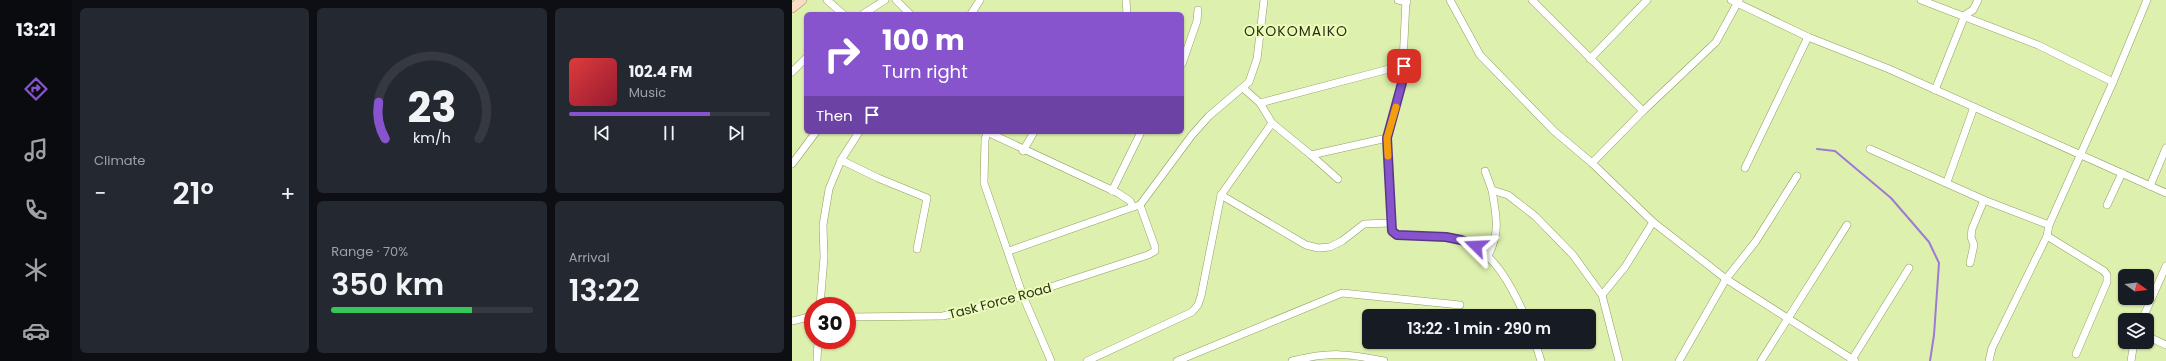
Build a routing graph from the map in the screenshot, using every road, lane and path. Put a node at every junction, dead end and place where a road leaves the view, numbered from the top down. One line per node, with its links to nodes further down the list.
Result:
1 (802, 0): 17 (main road)
2 (828, 0): 19 (street)
3 (885, 0): 20 (street)
4 (896, 0): 21 (street)
5 (980, 0): 22 (street)
6 (1126, 0): 23 (street)
7 (1264, 0): 32 (street)
8 (1398, 0): 15 (street)
9 (1450, 0): 51 (street)
10 (1532, 0): 27 (street)
11 (1647, 0): 27 (street)
12 (1921, 0): 24 (street)
13 (1978, 0): 24 (street)
14 (2147, 0): 31 (street)
15 (1407, 1): 29 (street)
16 (1736, 1): 25 (street); 36 (street)
17 (792, 8)
18 (1198, 10): 26 (street)
19 (841, 12)
20 (866, 12)
21 (908, 12)
22 (972, 12)
23 (1127, 12)
24 (1965, 15): 31 (street); 33 (street)
25 (1808, 37): 33 (street); 53 (street)
26 (1184, 58)
27 (1590, 59): 36 (street)
28 (804, 63): 30 (street)
29 (1404, 66): 34 (street); 44 (street)
30 (792, 72)
31 (2113, 82): 49 (street)
32 (1243, 88): 34 (street); 66 (street)
33 (1936, 90): 35 (street)
34 (1260, 103): 37 (street)
35 (1974, 107): 49 (street); 58 (street)
36 (1643, 111): 51 (street)
37 (1272, 123): 48 (street); 63 (street)
38 (814, 134): 52 (street)
39 (857, 134): 50 (street)
40 (986, 134): 73 (street)
41 (991, 134): 47 (street)
42 (1033, 134): 47 (street)
43 (1140, 134): 61 (street)
44 (1387, 138): 48 (street); 68 (street)
45 (2166, 148): 59 (street)
46 (1870, 149): 58 (street)
47 (1023, 151): 61 (street)
48 (1311, 155): 57 (street)
49 (2080, 155): 55 (street); 70 (street)
50 (841, 160): 72 (street); 81 (street)
51 (1592, 163): 67 (street)
52 (792, 164)
53 (1745, 168)
54 (1485, 171): 60 (street)
55 (2122, 173): 59 (street); 65 (street)
56 (1797, 176): 78 (street)
57 (1338, 180)
58 (1947, 182): 64 (street)
59 (2150, 186): 62 (street)
60 (1492, 190): 74 (street); 79 (street)
61 (1112, 191): 66 (street)
62 (2166, 193)
63 (1221, 195): 68 (street); 98 (street)
64 (1984, 200): 70 (street); 75 (street)
65 (2107, 205)
66 (1137, 206): 73 (street); 80 (street, Task Force Road)
67 (1653, 222): 78 (street); 79 (street)
68 (1390, 224): 74 (street)
69 (1847, 225): 87 (street)
70 (2049, 225): 71 (street)
71 (2047, 236): 94 (street); 106 (street)
72 (918, 249)
73 (1009, 251): 80 (street)
74 (1488, 256): 83 (street)
75 (1970, 263)
76 (2166, 266): 84 (street)
77 (1909, 268): 95 (street)
78 (1726, 279): 87 (street); 104 (street)
79 (1602, 295): 103 (street)
80 (1023, 296): 85 (street, Task Force Road); 97 (street)
81 (821, 297)
82 (1460, 304): 99 (street)
83 (1521, 309)
84 (2145, 313)
85 (856, 317)
86 (804, 318): 88 (street)
87 (1788, 318): 95 (street); 105 (street)
88 (792, 321)
89 (2154, 339): 90 (street)
90 (2166, 345)
91 (818, 349): 96 (street)
92 (1537, 349): 102 (street)
93 (2133, 349): 107 (street)
94 (2076, 354)
95 (1853, 360)
96 (818, 361)
97 (1050, 361)
98 (1087, 361)
99 (1177, 361)
100 (1292, 361): 101 (street)
101 (1384, 361)
102 (1541, 361)
103 (1620, 361)
104 (1679, 361)
105 (1761, 361)
106 (1989, 361)
107 (2131, 361)

